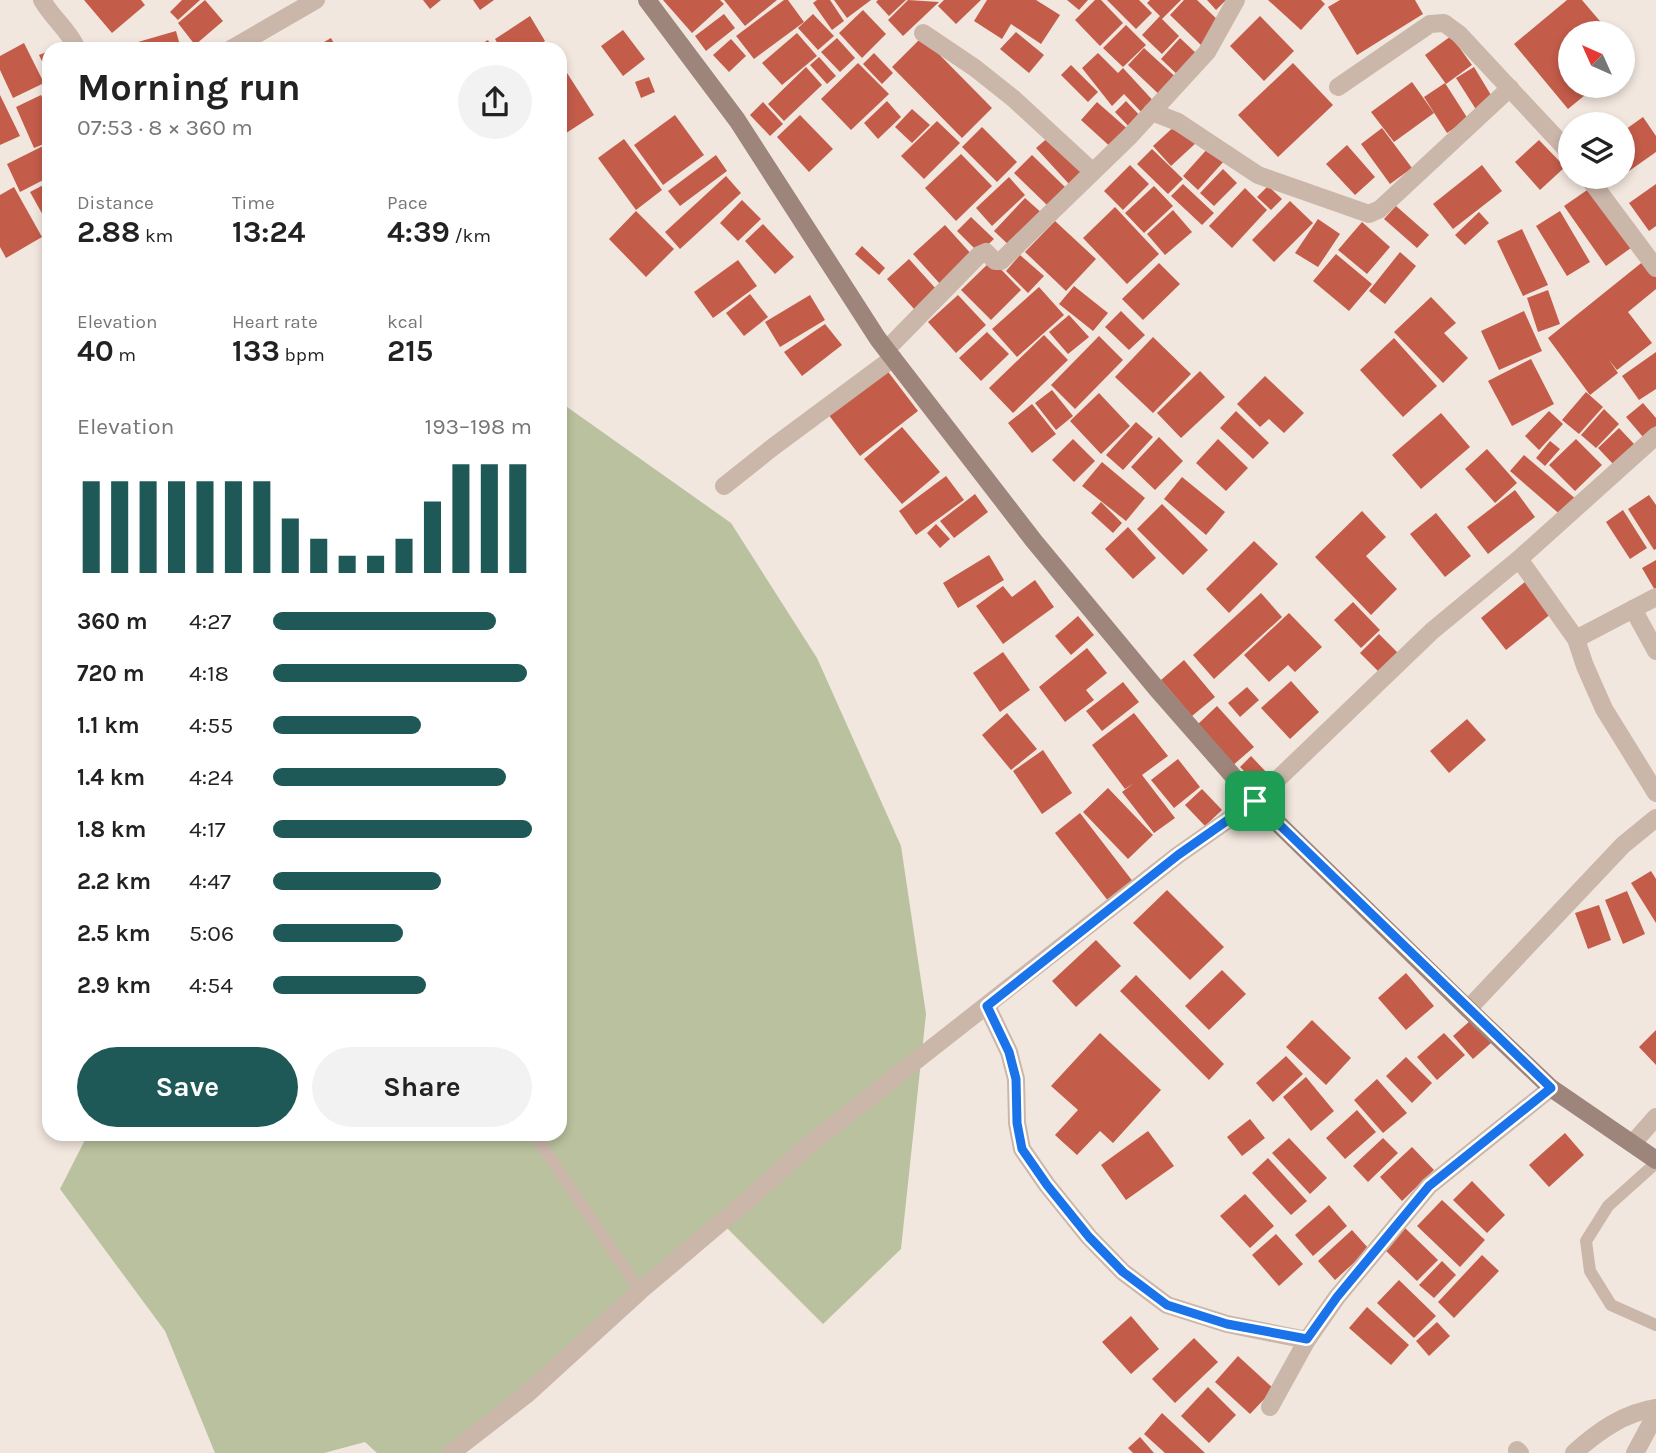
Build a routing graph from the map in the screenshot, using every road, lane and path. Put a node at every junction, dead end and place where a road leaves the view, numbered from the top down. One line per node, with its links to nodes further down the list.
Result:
1 (42, 0): 6 (street)
2 (316, 0): 7 (street)
3 (648, 0): 15 (street)
4 (1236, 0): 10 (street)
5 (923, 33): 12 (street)
6 (74, 42)
7 (243, 42)
8 (1338, 87): 9 (street)
9 (1510, 88): 10 (street); 11 (street)
10 (1152, 112): 12 (street)
11 (1558, 140)
12 (1093, 172): 15 (street)
13 (1597, 189): 14 (street)
14 (1656, 268)
15 (890, 353): 17 (street); 24 (street)
16 (1656, 436): 18 (street)
17 (724, 486)
18 (1519, 559): 21 (street); 24 (street)
19 (1656, 597): 20 (street)
20 (1633, 610): 21 (street); 22 (street)
21 (1576, 639): 23 (street)
22 (1656, 651)
23 (1656, 793)
24 (1255, 801): 26 (street); 27 (street)
25 (1656, 818): 27 (street)
26 (987, 1006): 33 (street); 35 (street)
27 (1468, 1010): 28 (street)
28 (1551, 1088): 31 (street); 35 (street)
29 (1656, 1117): 31 (street)
30 (539, 1141): 33 (lane)
31 (1633, 1143): 32 (street)
32 (1656, 1161): 34 (lane)
33 (640, 1291): 39 (street)
34 (1656, 1325)
35 (1307, 1339): 36 (street)
36 (1270, 1407)
37 (1656, 1408): 40 (street)
38 (1656, 1414): 41 (street)
39 (451, 1453)
40 (1574, 1453)
41 (1635, 1453)

